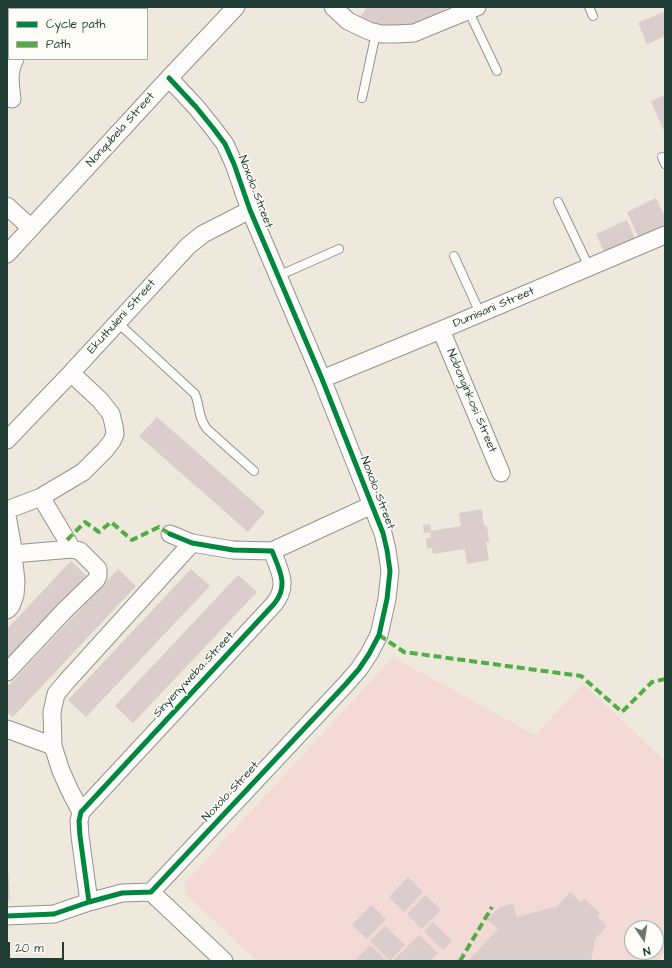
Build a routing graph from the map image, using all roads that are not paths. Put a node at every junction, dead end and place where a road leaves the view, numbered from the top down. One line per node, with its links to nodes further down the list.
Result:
1 (236, 7): 9 (street, Nonqubela Street)
2 (332, 7): 6 (street)
3 (589, 7): 5 (lane)
4 (471, 8): 6 (street); 8 (lane)
5 (593, 16)
6 (376, 33): 10 (lane)
7 (14, 60): 11 (street)
8 (497, 71)
9 (169, 78): 14 (street, Noxolo Street); 15 (street, Nonqubela Street)
10 (362, 98)
11 (12, 99)
12 (558, 202): 20 (lane)
13 (7, 206): 15 (street)
14 (250, 210): 21 (street, Noxolo Street); 23 (street, Ekuthuleni Street)
15 (31, 228): 18 (street, Nonqubela Street)
16 (665, 235): 20 (street, Dumisani Street)
17 (339, 249): 21 (lane)
18 (7, 254)
19 (454, 256): 22 (lane)
20 (589, 267): 22 (street, Dumisani Street)
21 (278, 276): 26 (street, Noxolo Street)
22 (480, 313): 24 (street, Dumisani Street)
23 (117, 322): 25 (street, Ekuthuleni Street); 28 (lane)
24 (441, 330): 26 (street, Dumisani Street); 29 (street, Nobonginkosi Street)
25 (71, 373): 27 (street, Ekuthuleni Street); 30 (street)
26 (322, 379): 31 (street, Noxolo Street)
27 (7, 440)
28 (254, 471)
29 (500, 473)
30 (41, 497): 32 (street); 37 (street)
31 (372, 505): 38 (street); 44 (street, Noxolo Street)
32 (7, 510)
33 (7, 516): 36 (street)
34 (170, 534): 35 (street)
35 (192, 543): 38 (street); 42 (street)
36 (11, 548): 37 (street); 39 (street)
37 (72, 549): 40 (street)
38 (272, 551): 43 (street, Sinyenyweba Street)
39 (7, 610)
40 (7, 672)
41 (7, 729): 42 (street)
42 (53, 746): 43 (street)
43 (81, 812): 45 (street)
44 (151, 892): 45 (street); 47 (street)
45 (89, 902): 46 (street)
46 (7, 916)
47 (224, 961)

